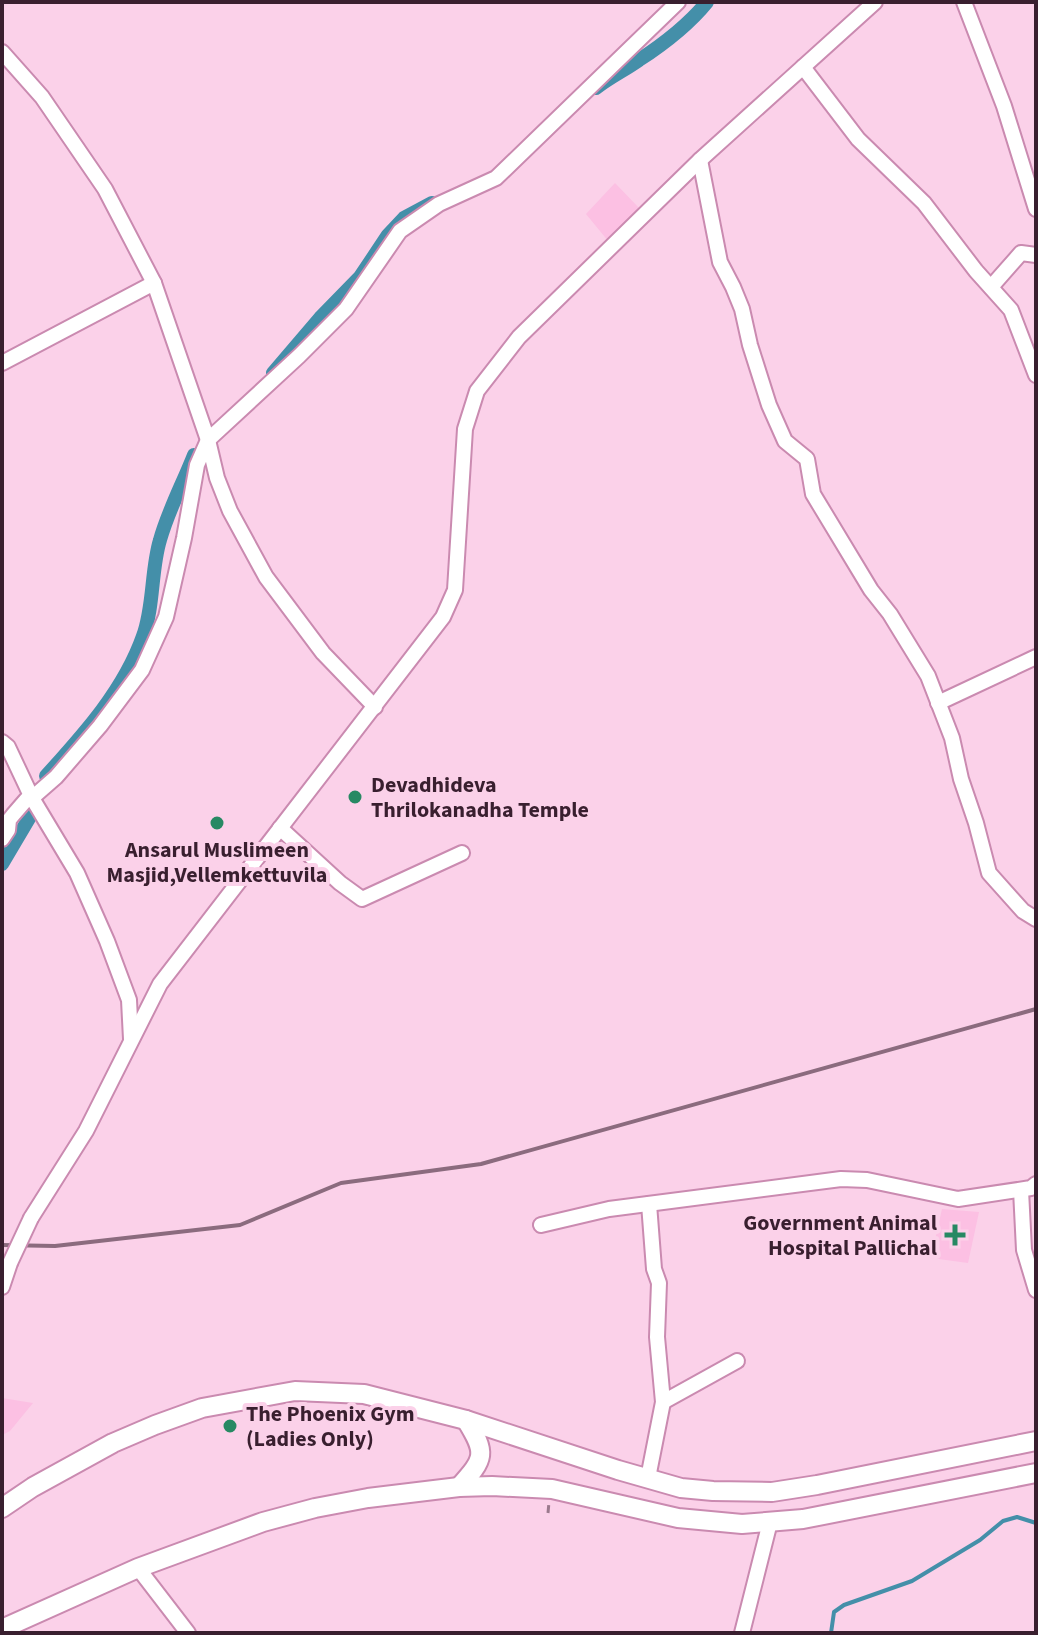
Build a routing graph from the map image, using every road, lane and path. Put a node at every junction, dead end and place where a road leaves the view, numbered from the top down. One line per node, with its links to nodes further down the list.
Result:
1 (678, 2): 13 (street)
2 (875, 2): 5 (street)
3 (964, 2): 7 (street)
4 (2, 52): 9 (street)
5 (803, 67): 6 (street); 10 (street)
6 (700, 160): 15 (street); 16 (street)
7 (1036, 209)
8 (1036, 255): 10 (street)
9 (154, 283): 11 (street); 13 (street)
10 (991, 287): 12 (street)
11 (2, 363)
12 (1036, 375)
13 (208, 440): 16 (street); 18 (street)
14 (1036, 657): 15 (street)
15 (938, 703): 22 (street)
16 (375, 707): 19 (street)
17 (4, 747): 18 (street)
18 (32, 798): 20 (street); 23 (street)
19 (280, 828): 21 (street); 23 (street)
20 (2, 839)
21 (462, 853)
22 (1036, 919)
23 (131, 1040): 28 (street, bridge)
24 (1036, 1184): 25 (street)
25 (1021, 1190): 26 (street); 29 (street)
26 (649, 1204): 27 (street); 31 (street)
27 (541, 1225)
28 (2, 1287)
29 (1036, 1290)
30 (737, 1361): 31 (street)
31 (663, 1402): 35 (street)
32 (466, 1420): 35 (main road); 36 (main road); 37 (main road)
33 (1036, 1441): 35 (main road)
34 (1036, 1473): 38 (main road)
35 (648, 1478)
36 (459, 1487): 38 (main road); 39 (main road)
37 (4, 1504)
38 (770, 1522): 42 (street)
39 (138, 1568): 40 (main road); 41 (street)
40 (2, 1629)
41 (188, 1633)
42 (742, 1633)

